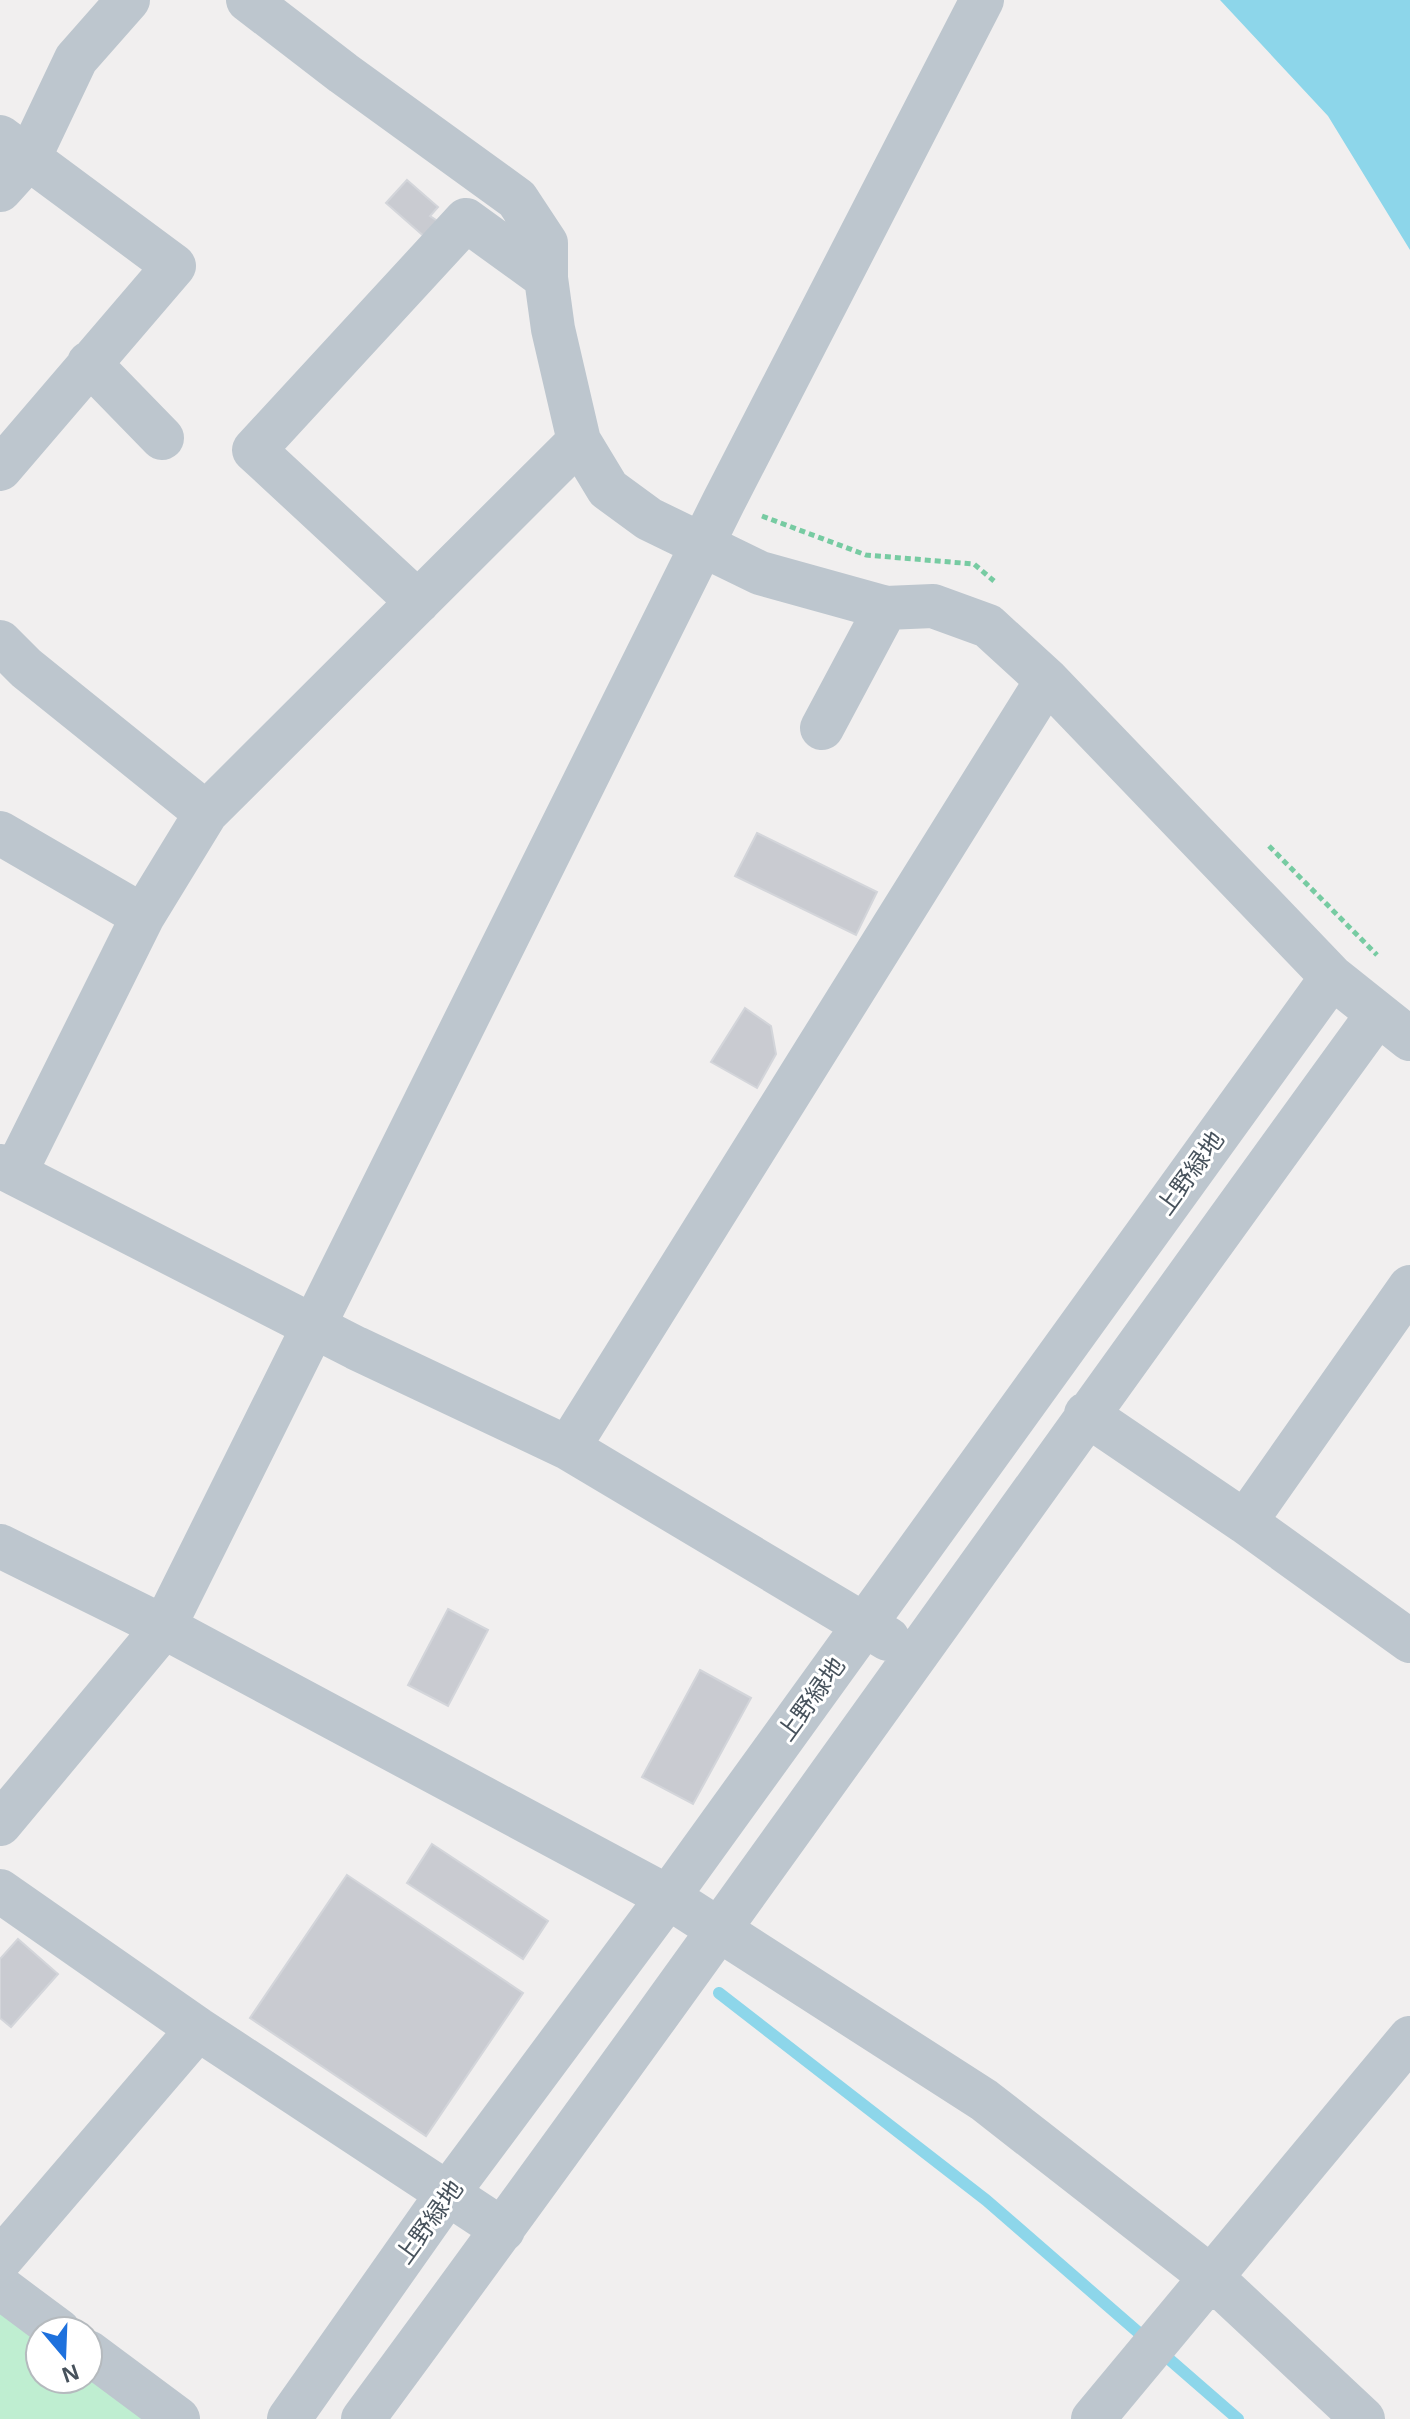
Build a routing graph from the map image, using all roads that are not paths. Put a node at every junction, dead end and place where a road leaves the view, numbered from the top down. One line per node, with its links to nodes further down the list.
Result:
1 (128, 0): 4 (street)
2 (248, 0): 6 (street)
3 (982, 0): 11 (street)
4 (14, 148): 5 (street); 7 (street)
5 (0, 190)
6 (546, 278): 9 (street); 12 (street)
7 (89, 363): 8 (street); 10 (street)
8 (162, 438)
9 (579, 441): 11 (street); 12 (street)
10 (0, 469)
11 (702, 545): 13 (street); 24 (street)
12 (418, 602): 17 (street)
13 (886, 608): 15 (street); 16 (street)
14 (0, 642): 17 (street)
15 (1047, 680): 20 (street); 26 (street)
16 (822, 728)
17 (206, 813): 19 (street)
18 (0, 833): 19 (street)
19 (143, 916): 22 (street)
20 (1332, 977): 21 (street); 29 (street, 上野緑地)
21 (1394, 1027): 25 (street)
22 (7, 1169): 24 (street)
23 (1410, 1287): 27 (street)
24 (315, 1326): 26 (street); 30 (street)
25 (1086, 1414): 27 (street); 32 (street)
26 (568, 1448): 29 (street)
27 (1245, 1522): 31 (street)
28 (0, 1546): 30 (street)
29 (864, 1625): 32 (street); 35 (street, 上野緑地)
30 (164, 1627): 33 (street); 35 (street)
31 (1410, 1641)
32 (914, 1654): 36 (street)
33 (0, 1824)
34 (0, 1891): 37 (street)
35 (668, 1897): 36 (street); 39 (street, 上野緑地)
36 (719, 1928): 40 (street); 42 (street)
37 (198, 2029): 39 (street); 41 (street)
38 (1410, 2038): 42 (street)
39 (448, 2193): 40 (street); 47 (street, 上野緑地)
40 (503, 2230): 48 (street)
41 (0, 2260)
42 (1211, 2277): 49 (street); 50 (street)
43 (0, 2287): 44 (street)
44 (38, 2315)
45 (104, 2364): 46 (street)
46 (178, 2419)
47 (289, 2419)
48 (365, 2419)
49 (1093, 2419)
50 (1363, 2419)

